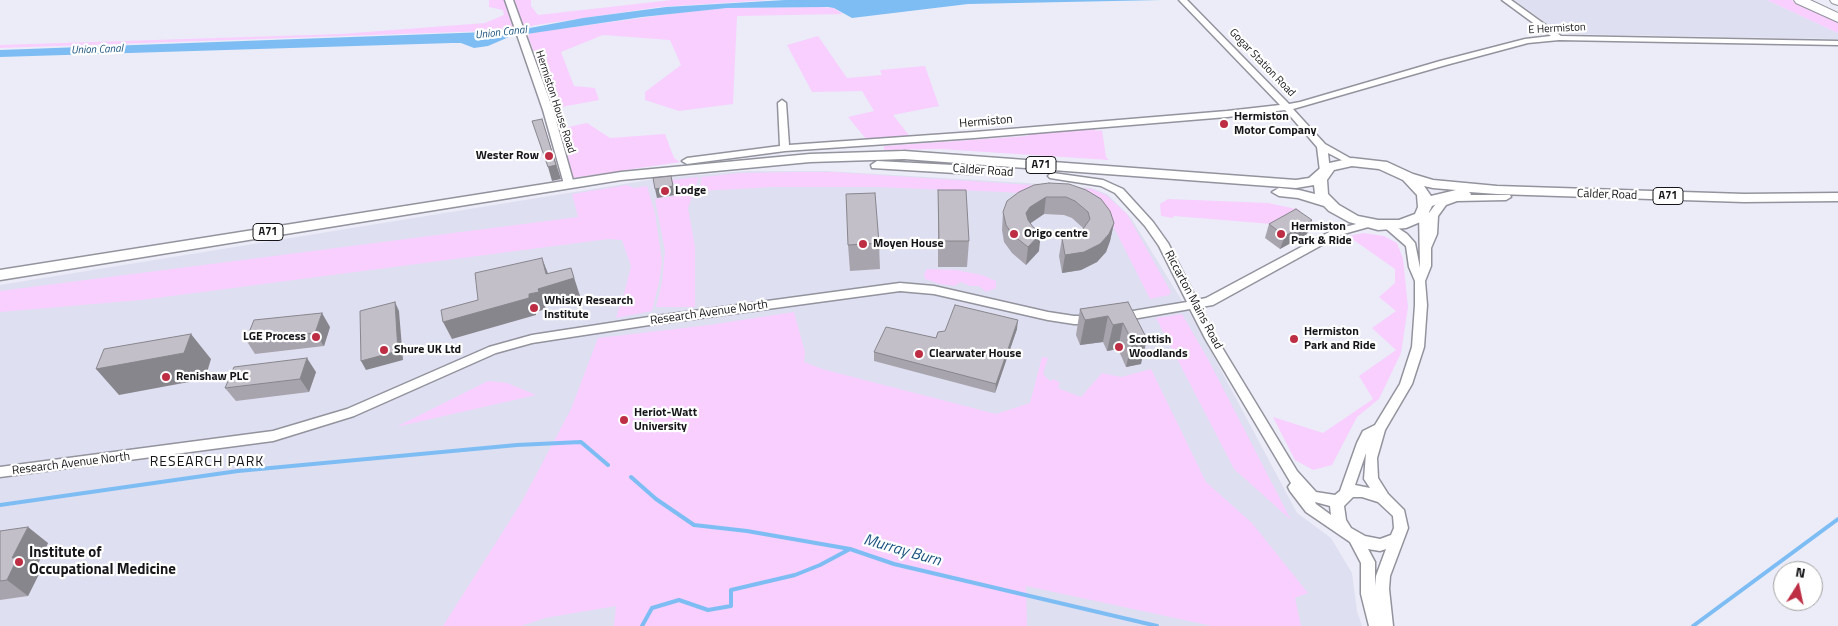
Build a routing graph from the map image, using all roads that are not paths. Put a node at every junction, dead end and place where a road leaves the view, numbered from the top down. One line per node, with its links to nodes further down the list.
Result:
1 (1183, 0): 11 (street, Gogar Station Road)
2 (1506, 0): 8 (street)
3 (1800, 0): 7 (highway)
4 (1820, 0): 6 (highway)
5 (509, 1): 20 (street, Hermiston House Road)
6 (1838, 8)
7 (1838, 18)
8 (1559, 38): 9 (street, E Hermiston); 11 (street, E Hermiston)
9 (1838, 43)
10 (782, 103): 13 (street)
11 (1287, 107): 12 (street, Gogar Station Road); 13 (street, Hermiston)
12 (1322, 146): 15 (street, Gogar Station Road); 17 (street)
13 (785, 148): 14 (street, Hermiston)
14 (687, 161)
15 (1352, 162): 17 (main road, Calder Road); 19 (main road)
16 (756, 163): 17 (main road, Calder Road / A71); 18 (main road, Calder Road / A71); 20 (main road, Calder Road / A71)
17 (1324, 172): 23 (main road)
18 (1053, 176): 23 (main road, Calder Road / A71); 33 (street, Riccarton Mains Road)
19 (1408, 178): 22 (main road, Calder Road / A71); 25 (main road)
20 (569, 184): 31 (main road, Calder Road / A71)
21 (1506, 197): 24 (main road, Calder Road / A71); 25 (main road, Calder Road / A71); 30 (street)
22 (1838, 197)
23 (1328, 202): 26 (main road, Calder Road)
24 (1838, 204)
25 (1425, 207): 28 (main road, Calder Road); 30 (street)
26 (1341, 213): 27 (main road, Calder Road); 29 (street)
27 (1368, 224): 28 (main road, Calder Road); 29 (street, Research Avenue North)
28 (1388, 226): 32 (street)
29 (1338, 232): 33 (street, Research Avenue North)
30 (1427, 245): 32 (street)
31 (0, 275)
32 (1420, 281): 34 (street)
33 (1193, 306): 35 (street, Research Avenue North); 36 (street, Riccarton Mains Road)
34 (1379, 429): 37 (street); 38 (street)
35 (0, 472)
36 (1292, 475): 37 (street, Riccarton Mains Road); 39 (street, Riccarton Mains Road)
37 (1342, 497): 38 (street, Riccarton Mains Road); 39 (street, Riccarton Mains Road)
38 (1383, 498): 40 (street)
39 (1350, 535): 40 (street, Riccarton Mains Road); 41 (street, Riccarton Mains Road)
40 (1395, 540): 42 (street)
41 (1376, 626)
42 (1386, 626)

